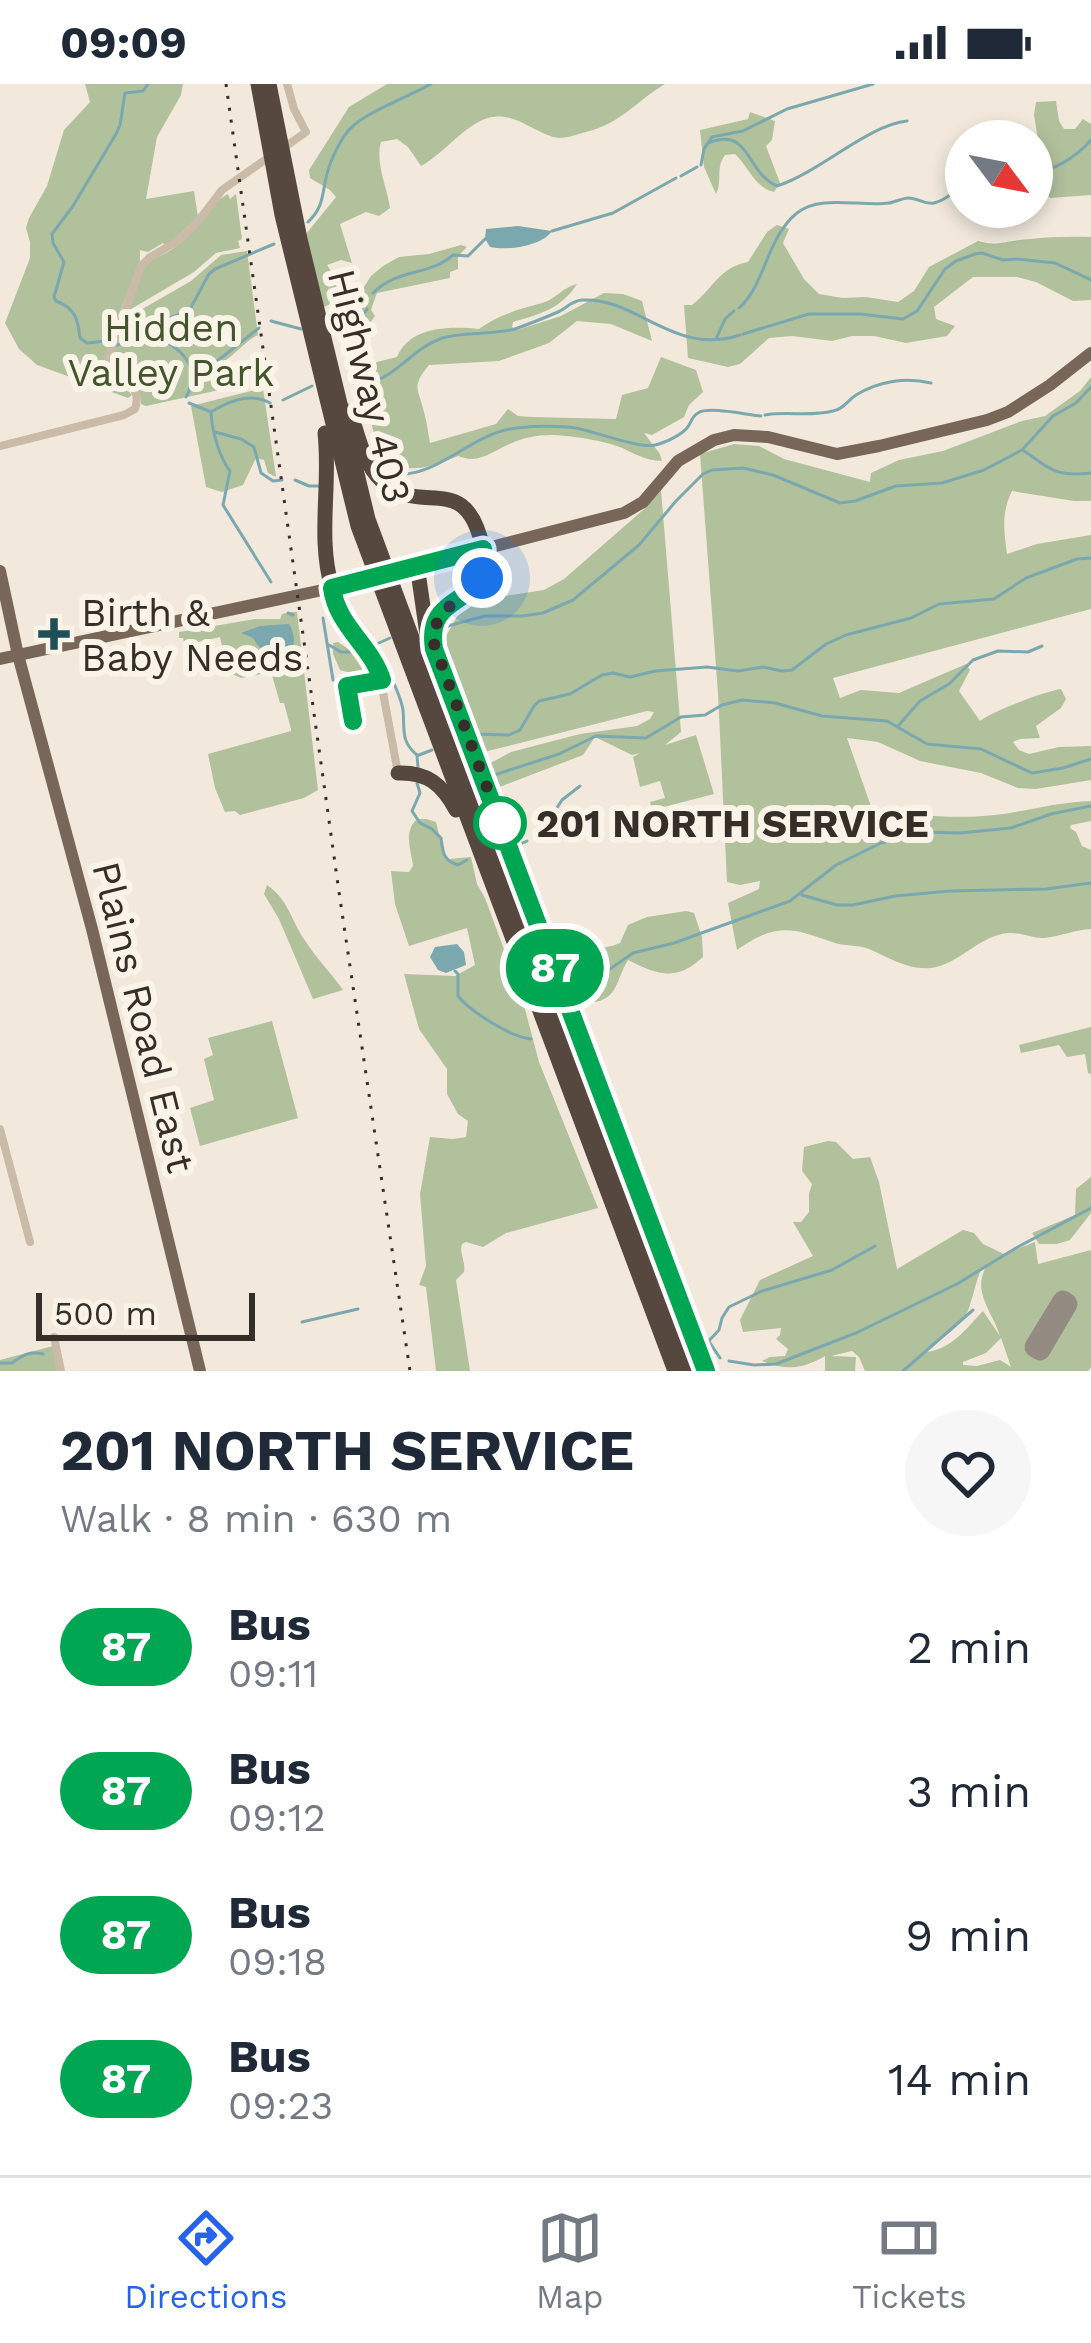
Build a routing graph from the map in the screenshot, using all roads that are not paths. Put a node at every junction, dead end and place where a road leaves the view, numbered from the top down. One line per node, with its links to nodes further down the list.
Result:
1 (259, 84): 5 (highway, Highway 403)
2 (269, 84): 4 (highway, Highway 403)
3 (287, 84): 7 (street)
4 (313, 293): 8 (highway); 14 (highway, Highway 403)
5 (312, 341): 11 (highway); 16 (highway, Highway 403)
6 (1091, 353): 8 (main road)
7 (0, 446)
8 (483, 549): 9 (main road); 24 (street)
9 (409, 567): 11 (main road); 14 (highway)
10 (0, 571): 12 (main road, Plains Road East)
11 (325, 590): 12 (main road); 15 (street)
12 (20, 655): 13 (main road); 21 (main road, Plains Road East)
13 (0, 658)
14 (460, 763): 23 (highway, Highway 403)
15 (398, 773): 16 (highway)
16 (491, 884): 22 (highway, Highway 403)
17 (0, 1129): 18 (street)
18 (30, 1242)
19 (54, 1337): 20 (street)
20 (61, 1371)
21 (200, 1371)
22 (675, 1371)
23 (687, 1371)
24 (706, 1371)

